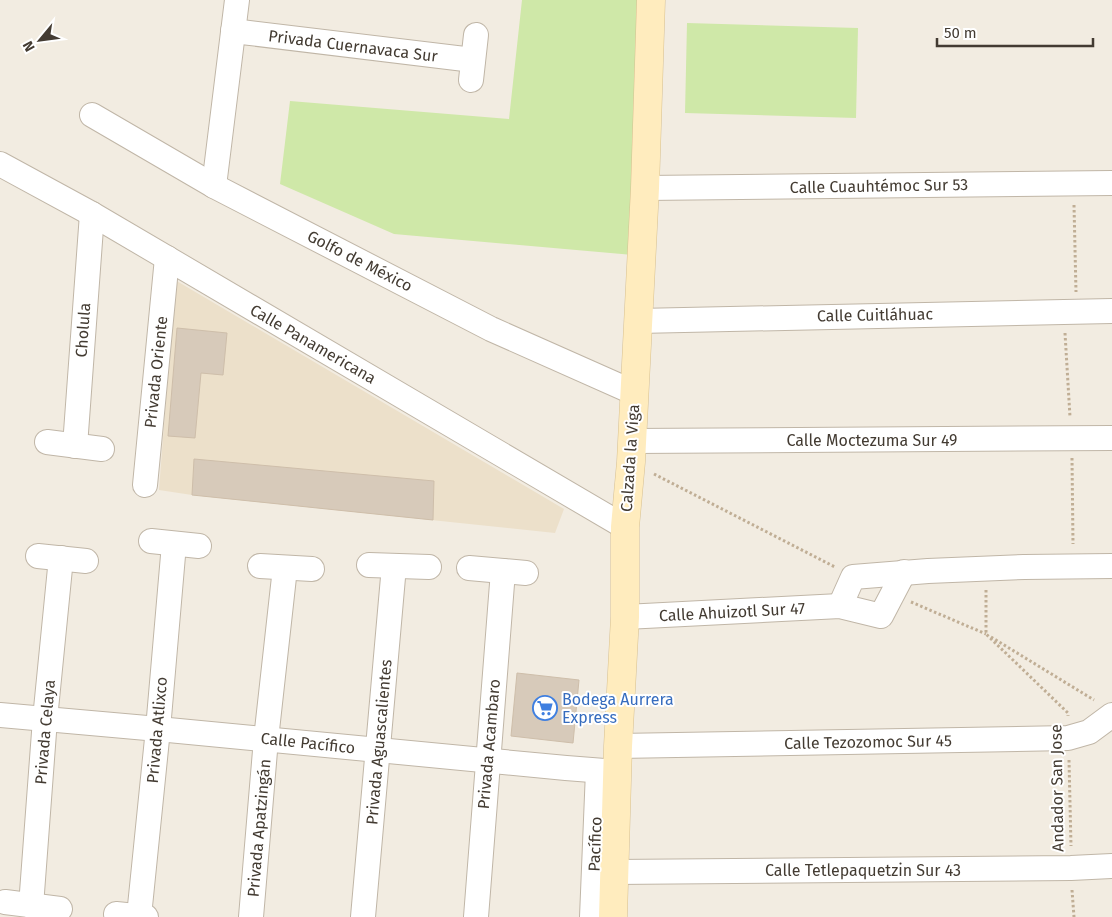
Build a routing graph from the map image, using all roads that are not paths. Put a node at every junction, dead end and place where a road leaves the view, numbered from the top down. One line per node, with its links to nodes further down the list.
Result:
1 (237, 0): 3 (street)
2 (650, 0): 9 (main road, Calzada la Viga)
3 (233, 31): 4 (street, Privada Cuernavaca Sur); 8 (street)
4 (476, 35)
5 (92, 115): 8 (street, Golfo de México)
6 (0, 164): 10 (street, Calle Panamericana)
7 (1112, 183): 9 (street, Calle Cuauhtémoc Sur 53)
8 (214, 186): 14 (street, Golfo de México)
9 (645, 188): 13 (main road, Calzada la Viga)
10 (92, 214): 11 (street, Calle Panamericana); 18 (street, Cholula)
11 (167, 258): 20 (street, Privada Oriente); 21 (street, Calle Panamericana)
12 (1112, 311): 13 (street, Calle Cuitláhuac)
13 (638, 320): 14 (main road, Calzada la Viga)
14 (634, 393): 16 (main road, Calzada la Viga)
15 (1112, 438): 16 (street, Calle Moctezuma Sur 49)
16 (632, 441): 21 (main road, Calzada la Viga)
17 (47, 442): 18 (street)
18 (75, 446): 19 (street)
19 (102, 449)
20 (145, 485)
21 (625, 527): 36 (main road, Calzada la Viga)
22 (199, 546): 40 (street, Privada Atlixco)
23 (38, 556): 24 (street)
24 (61, 558): 25 (street); 39 (street, Privada Celaya)
25 (86, 561)
26 (369, 565): 28 (street)
27 (260, 566): 31 (street)
28 (394, 566): 30 (street); 42 (street, Privada Aguascalientes)
29 (1112, 566): 34 (street)
30 (429, 567)
31 (285, 568): 33 (street); 41 (street, Privada Apatzingán)
32 (469, 568): 43 (street, Privada Acambaro)
33 (312, 569)
34 (904, 572): 35 (street); 35 (street, Calle Ahuizotl Sur 47)
35 (840, 606): 36 (street, Calle Ahuizotl Sur 47)
36 (625, 617): 44 (main road, Calzada la Viga)
37 (0, 715): 39 (street, Calle Pacífico)
38 (1112, 715): 44 (street, Calle Tezozomoc Sur 45)
39 (45, 719): 40 (street, Calle Pacífico); 48 (street, Privada Celaya)
40 (158, 729): 41 (street, Calle Pacífico); 50 (street, Privada Atlixco)
41 (266, 739): 42 (street, Calle Pacífico); 51 (street, Privada Apatzingán)
42 (379, 750): 43 (street, Calle Pacífico); 52 (street, Privada Aguascalientes)
43 (488, 761): 44 (street, Calle Pacífico); 53 (street, Privada Acambaro)
44 (611, 763): 46 (main road, Calzada la Viga); 54 (street, Pacífico)
45 (1112, 866): 46 (street, Calle Tetlepaquetzin Sur 43)
46 (614, 872): 55 (main road, Calzada la Viga)
47 (5, 902): 48 (street)
48 (31, 906): 49 (street)
49 (60, 909)
50 (134, 916)
51 (251, 917)
52 (363, 917)
53 (476, 917)
54 (592, 917)
55 (613, 917)

